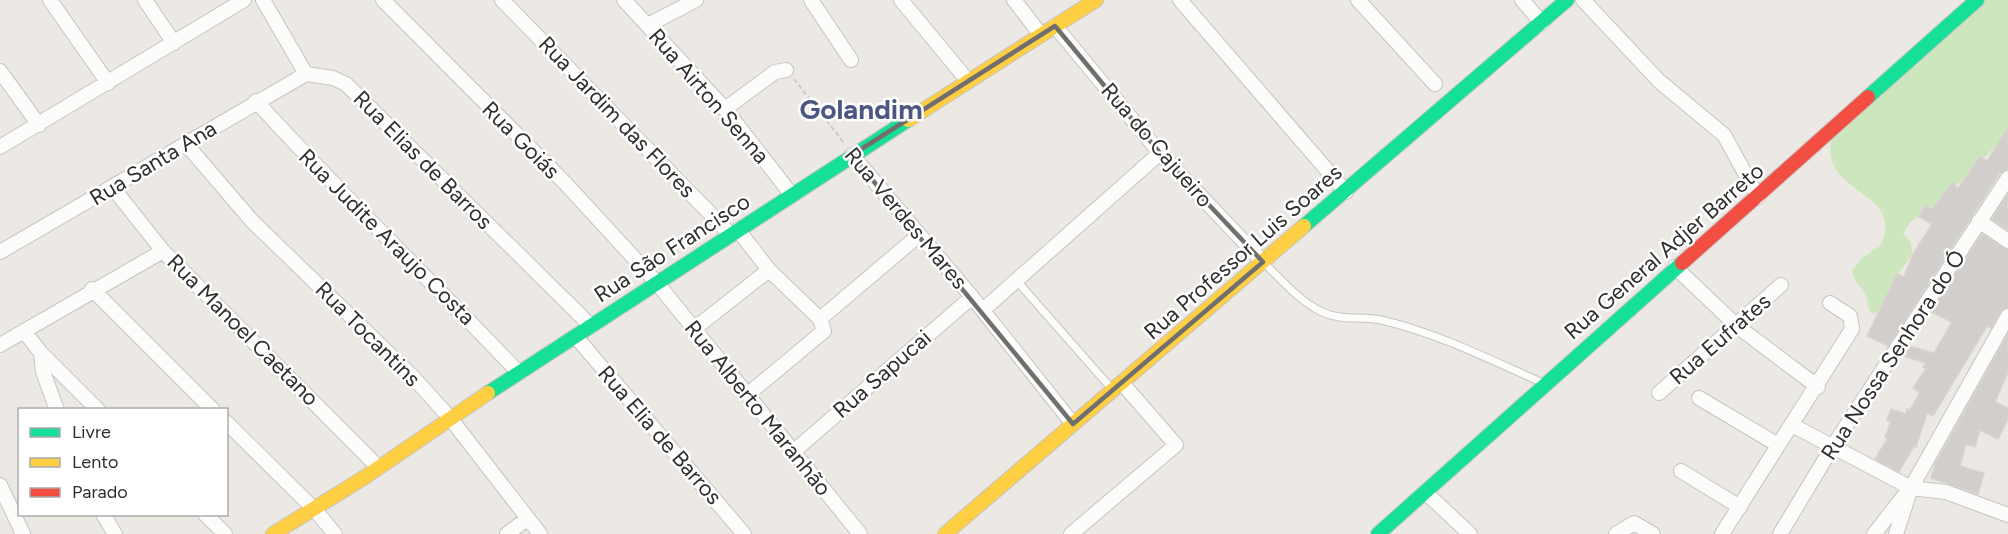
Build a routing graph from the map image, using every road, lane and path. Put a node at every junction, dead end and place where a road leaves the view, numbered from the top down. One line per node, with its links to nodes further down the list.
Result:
1 (50, 0): 29 (street)
2 (145, 0): 23 (street)
3 (262, 0): 27 (street)
4 (383, 0): 53 (street, Rua Goiás)
5 (502, 0): 44 (street, Rua Jardim das Flores)
6 (624, 0): 20 (street, Rua Airton Senna)
7 (696, 0): 20 (street)
8 (811, 0): 24 (street)
9 (901, 0): 28 (street)
10 (1014, 0): 22 (street)
11 (1180, 0): 40 (street)
12 (1359, 0): 30 (street)
13 (1522, 0): 19 (street)
14 (1568, 0): 19 (street, Rua Professor Luis Soares)
15 (1584, 0): 42 (street)
16 (1977, 0): 42 (street, Rua General Adjer Barreto)
17 (240, 1): 23 (street)
18 (1091, 1): 21 (street, Rua São Francisco)
19 (1542, 23): 40 (street, Rua Professor Luis Soares)
20 (648, 25): 32 (street, Rua Airton Senna)
21 (1055, 26): 22 (street, Rua São Francisco); 36 (street, Rua do Cajueiro)
22 (1041, 35): 28 (street, Rua São Francisco)
23 (174, 42): 29 (street)
24 (851, 60)
25 (786, 70): 32 (street); 37 (path, Rua Verdes Mares)
26 (0, 71): 33 (street)
27 (306, 74): 31 (street, Rua Santa Ana); 61 (street, Rua Elias de Barros)
28 (968, 81): 37 (street, Rua São Francisco)
29 (108, 83): 33 (street)
30 (1435, 84)
31 (256, 101): 34 (street, Rua Santa Ana); 68 (street, Rua Judite Araujo Costa)
32 (726, 109): 41 (street, Rua Airton Senna)
33 (39, 124): 35 (street)
34 (186, 144): 39 (street, Rua Santa Ana); 78 (street, Rua Tocantins)
35 (0, 147)
36 (1160, 153): 49 (street, Rua do Cajueiro); 52 (street)
37 (852, 155): 41 (street, Rua São Francisco); 45 (street, Rua Verdes Mares)
38 (2008, 178): 43 (street, Rua Nossa Senhora do Ó)
39 (113, 188): 47 (street, Rua Manoel Caetano); 48 (street, Rua Santa Ana)
40 (1346, 192): 49 (street, Rua Professor Luis Soares)
41 (791, 195): 44 (street, Rua São Francisco)
42 (1758, 197): 50 (street, Rua General Adjer Barreto)
43 (1979, 221): 46 (street); 83 (street, Rua Nossa Senhora do Ó)
44 (734, 232): 51 (street, Rua Jardim das Flores); 53 (street, Rua São Francisco)
45 (919, 235): 56 (street, Rua Verdes Mares); 60 (street)
46 (2008, 241)
47 (163, 251): 55 (street); 85 (street, Rua Manoel Caetano)
48 (0, 252)
49 (1263, 262): 69 (lane); 70 (street, Rua Professor Luis Soares)
50 (1675, 267): 62 (street); 69 (street, Rua General Adjer Barreto)
51 (769, 270): 60 (street, Rua Jardim das Flores); 63 (street)
52 (1017, 281): 58 (street); 70 (lane)
53 (657, 283): 61 (street, Rua São Francisco); 63 (street, Rua Alberto Maranhão)
54 (1781, 285): 62 (street, Rua Eufrates)
55 (92, 290): 64 (street); 77 (street)
56 (972, 297): 58 (street, Rua Verdes Mares); 84 (street, Rua Sapucai)
57 (1830, 303): 71 (street)
58 (983, 310): 79 (street, Rua Verdes Mares)
59 (2008, 316): 88 (street)
60 (820, 319): 73 (street)
61 (591, 326): 65 (street, Rua São Francisco)
62 (1737, 326): 71 (street); 72 (street, Rua Eufrates)
63 (694, 329): 73 (street, Rua Alberto Maranhão)
64 (24, 331): 66 (street); 67 (street)
65 (576, 337): 68 (street, Rua São Francisco); 103 (street, Rua Elia de Barros)
66 (0, 345)
67 (41, 353): 75 (street); 76 (street)
68 (519, 373): 78 (street, Rua São Francisco)
69 (1546, 384): 89 (street, Rua General Adjer Barreto)
70 (1118, 387): 79 (street, Rua Professor Luis Soares); 106 (street)
71 (1818, 387): 81 (street)
72 (1659, 393)
73 (747, 395): 84 (street, Rua Alberto Maranhão)
74 (1699, 398): 82 (street)
75 (56, 408)
76 (96, 408)
77 (211, 408)
78 (450, 418): 85 (street, Rua São Francisco); 95 (street, Rua Tocantins)
79 (1073, 424): 105 (street, Rua Professor Luis Soares)
80 (228, 425): 91 (street)
81 (1792, 425): 82 (street); 83 (street)
82 (1778, 445): 90 (street)
83 (1833, 446): 88 (street); 112 (street, Rua Nossa Senhora do Ó)
84 (793, 452): 104 (street, Rua Alberto Maranhão)
85 (378, 467): 91 (street, Rua São Francisco)
86 (1681, 471): 90 (street)
87 (0, 485): 96 (street)
88 (1911, 488): 92 (street); 113 (street); 114 (street)
89 (1425, 492): 107 (street, Rua General Adjer Barreto); 108 (street)
90 (1740, 507): 111 (street)
91 (315, 510): 99 (street, Rua São Francisco); 100 (street)
92 (2008, 515)
93 (104, 516): 97 (street)
94 (207, 516): 98 (street)
95 (526, 519): 101 (street); 102 (street, Rua Tocantins)
96 (23, 534)
97 (115, 534)
98 (225, 534)
99 (273, 534)
100 (335, 534)
101 (507, 534)
102 (540, 534)
103 (744, 534)
104 (860, 534)
105 (945, 534)
106 (1071, 534)
107 (1378, 534)
108 (1470, 534)
109 (1616, 534): 110 (street)
110 (1653, 534)
111 (1722, 534)
112 (1780, 534)
113 (1874, 534)
114 (1896, 534)

